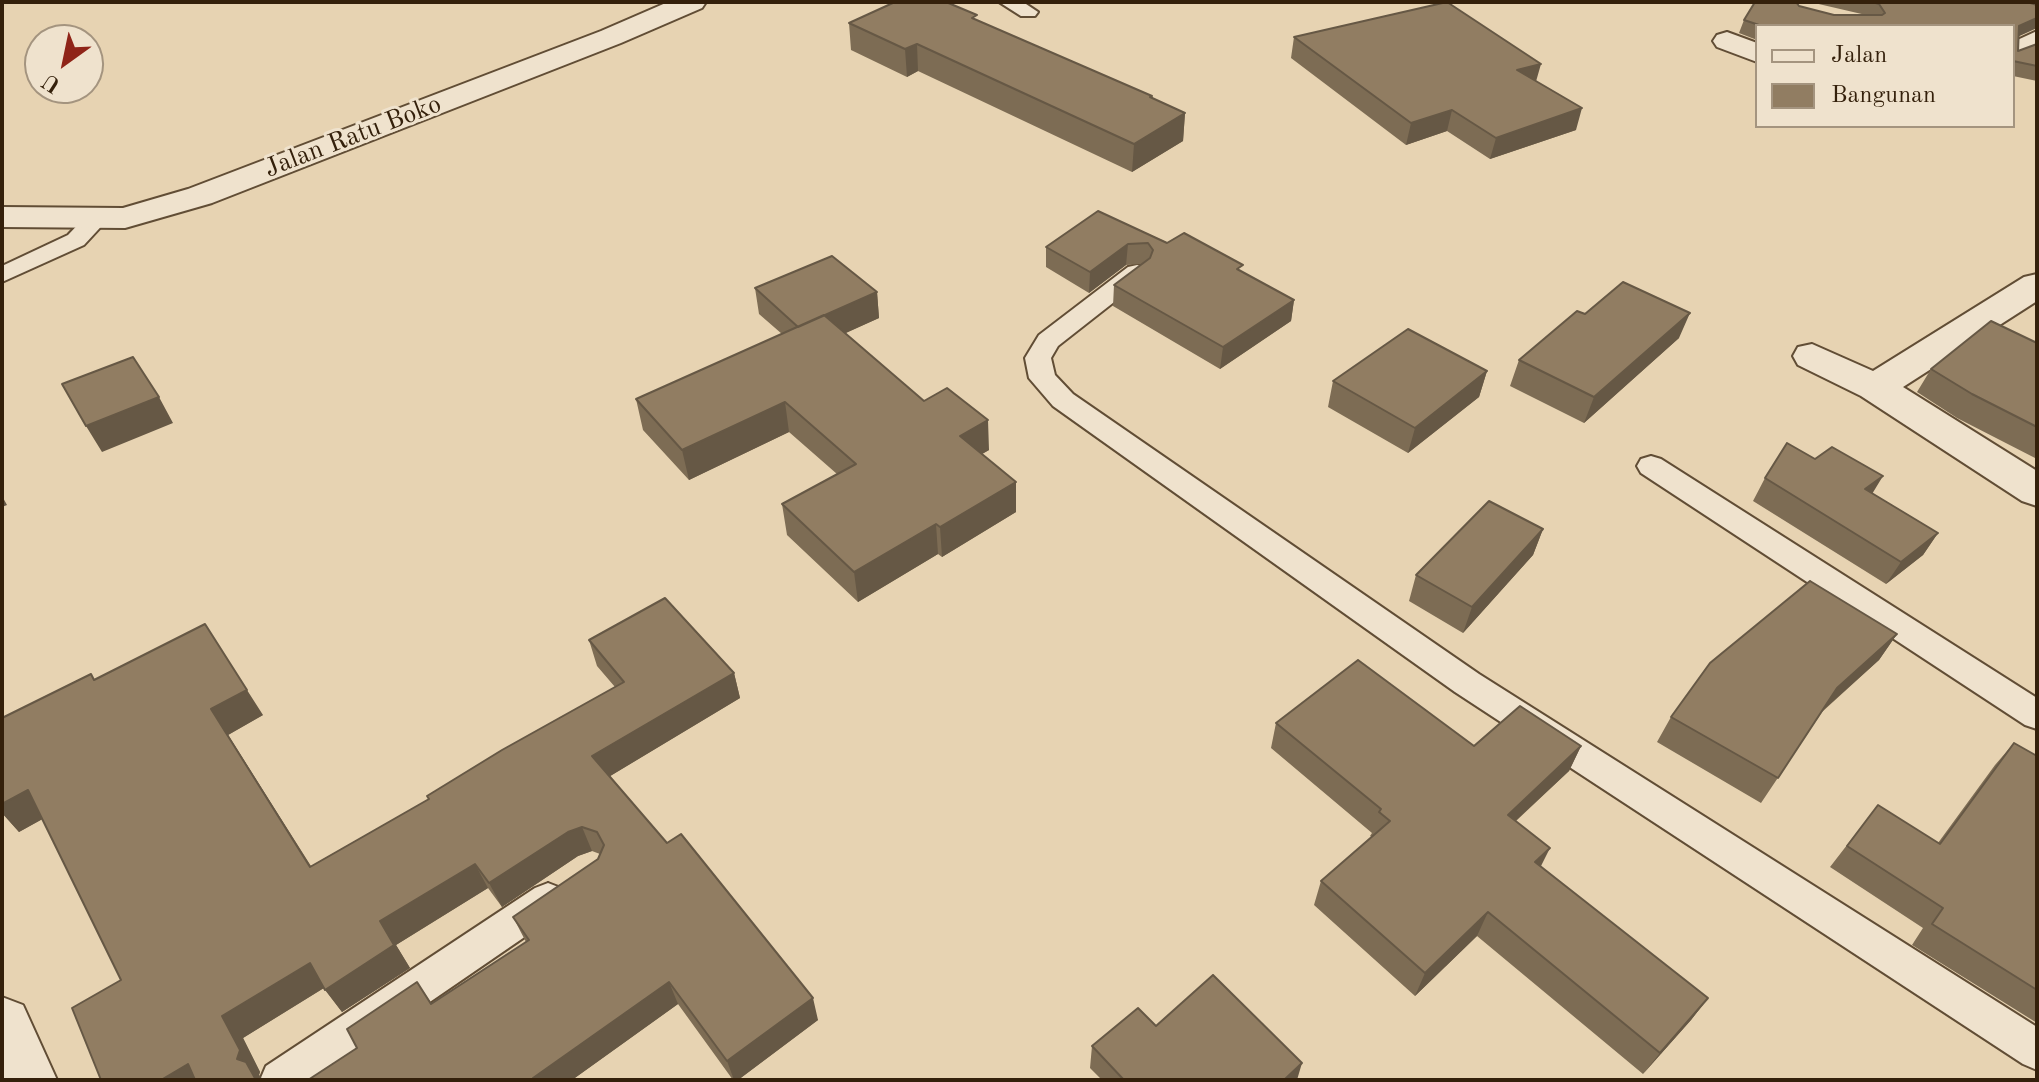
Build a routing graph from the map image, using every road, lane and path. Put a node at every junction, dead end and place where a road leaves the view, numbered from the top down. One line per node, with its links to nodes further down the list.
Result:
1 (692, 2): 9 (street, Jalan Ratu Boko)
2 (1008, 2): 3 (lane)
3 (1028, 12)
4 (2037, 40): 7 (street)
5 (1727, 41): 6 (street)
6 (1755, 52)
7 (2015, 53)
8 (2, 217): 9 (street, Jalan Ratu Boko)
9 (97, 218): 11 (lane)
10 (1137, 272): 20 (lane)
11 (2, 275)
12 (2037, 285): 14 (street)
13 (1812, 356): 14 (street)
14 (1875, 387): 16 (street)
15 (1651, 466): 17 (lane)
16 (2037, 491)
17 (2037, 715)
18 (580, 879): 22 (lane)
19 (2, 1025): 21 (street)
20 (2037, 1050)
21 (27, 1080)
22 (281, 1080)

